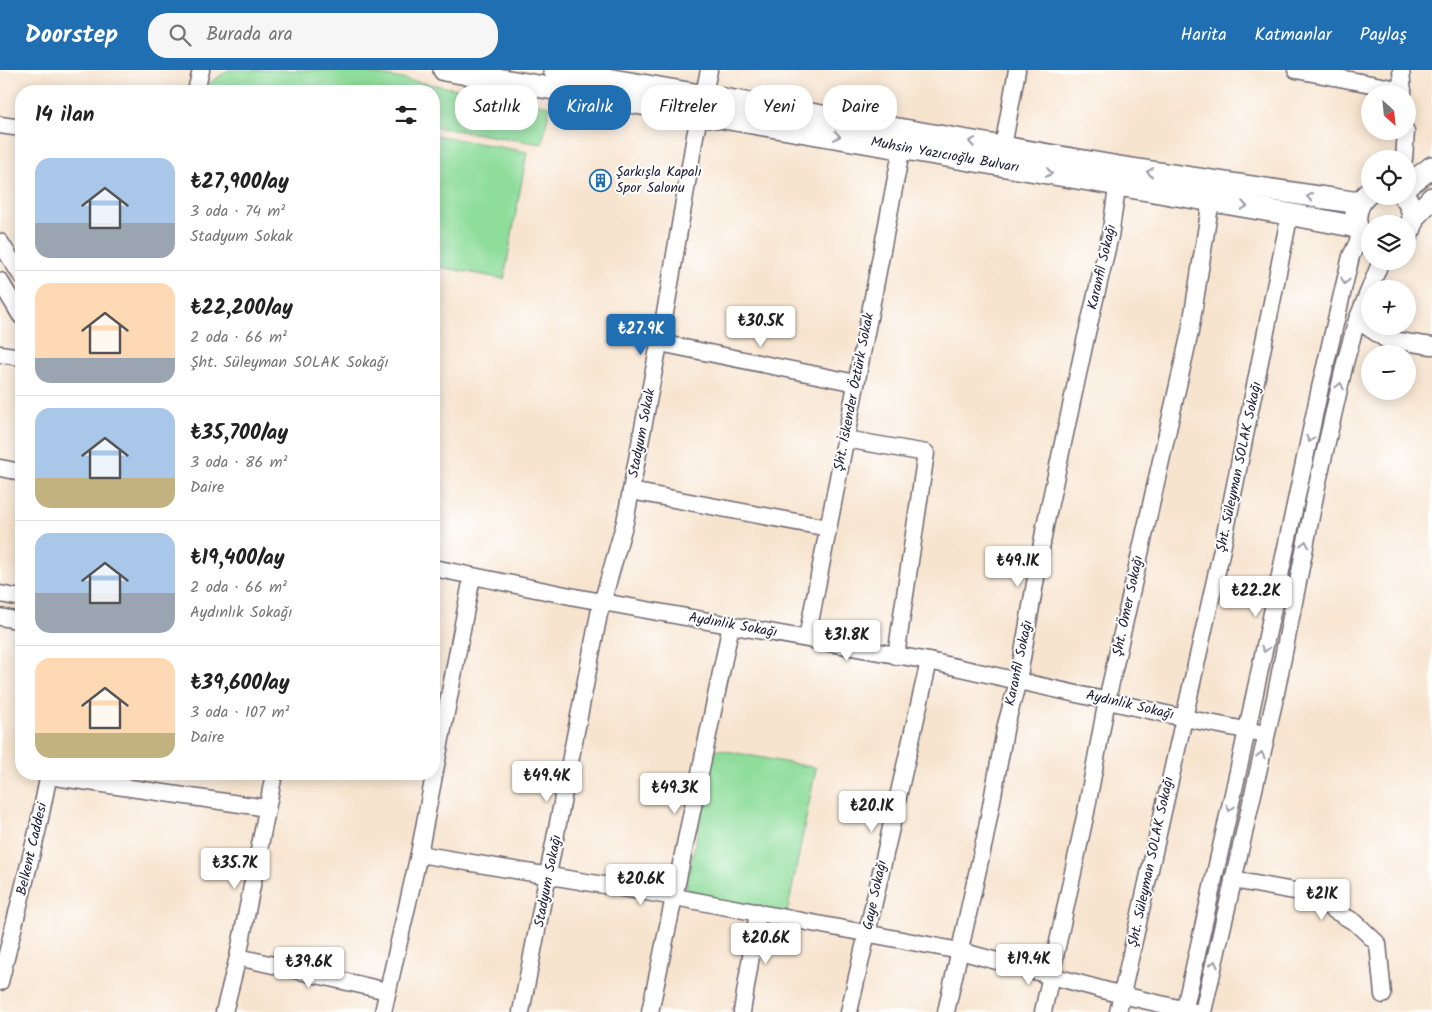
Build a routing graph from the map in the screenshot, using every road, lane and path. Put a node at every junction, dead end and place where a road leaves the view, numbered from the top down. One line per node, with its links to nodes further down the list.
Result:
1 (201, 70): 8 (street)
2 (444, 70): 13 (main road, Muhsin Yazıcıoğlu Bulvarı)
3 (554, 70): 12 (main road, Muhsin Yazıcıoğlu Bulvarı)
4 (710, 70): 9 (street, Stadyum Sokak)
5 (1017, 70): 20 (street)
6 (1296, 70): 10 (street)
7 (1402, 70): 11 (street)
8 (197, 85)
9 (707, 85)
10 (1369, 85)
11 (1403, 85)
12 (641, 91)
13 (641, 97)
14 (735, 110): 20 (main road, Muhsin Yazıcıoğlu Bulvarı, one-way to 14)
15 (735, 112): 19 (main road, Muhsin Yazıcıoğlu Bulvarı, one-way to 19)
16 (0, 125): 17 (street)
17 (15, 127)
18 (698, 130): 39 (street, Stadyum Sokak)
19 (902, 146): 22 (main road, Muhsin Yazıcıoğlu Bulvarı, one-way to 22); 43 (street, Şht. İskender Öztürk Sokak)
20 (1003, 147): 22 (main road, Muhsin Yazıcıoğlu Bulvarı)
21 (1432, 167): 23 (main road)
22 (1119, 176): 24 (main road, Muhsin Yazıcıoğlu Bulvarı, one-way to 22); 26 (main road, Muhsin Yazıcıoğlu Bulvarı); 60 (street, Karanfil Sokağı)
23 (1416, 179)
24 (1361, 198)
25 (1432, 198): 29 (main road)
26 (1211, 200): 28 (main road, Muhsin Yazıcıoğlu Bulvarı, one-way to 28); 61 (street, Şht. Ömer Sokağı)
27 (1361, 203): 30 (main road)
28 (1290, 213): 31 (main road, Muhsin Yazıcıoğlu Bulvarı); 63 (street, Şht. Süleyman SOLAK Sokağı)
29 (1416, 218)
30 (1361, 228)
31 (1361, 234)
32 (1361, 238): 64 (street, one-way to 64)
33 (0, 242): 34 (street)
34 (15, 264)
35 (1376, 270): 38 (street)
36 (0, 281): 37 (street)
37 (15, 306)
38 (1357, 320): 40 (street); 65 (street, one-way to 38)
39 (660, 343): 43 (street); 47 (street, Stadyum Sokak)
40 (1432, 346)
41 (0, 354): 42 (street)
42 (15, 356)
43 (856, 383): 44 (street, Şht. İskender Öztürk Sokak)
44 (845, 439): 48 (street, Şht. İskender Öztürk Sokak); 58 (street)
45 (0, 468): 46 (street)
46 (15, 471)
47 (631, 490): 48 (street); 53 (street, Stadyum Sokak)
48 (828, 528): 57 (street, Şht. İskender Öztürk Sokak)
49 (440, 569): 50 (street, Aydınlık Sokağı)
50 (472, 577): 53 (street, Aydınlık Sokağı); 62 (street)
51 (0, 594): 52 (street)
52 (15, 597)
53 (604, 602): 56 (street, Aydınlık Sokağı); 72 (street, Stadyum Sokağı)
54 (0, 617): 55 (street)
55 (15, 620)
56 (731, 625): 57 (street, Aydınlık Sokağı); 74 (street)
57 (807, 638): 58 (street, Aydınlık Sokağı)
58 (896, 656): 59 (street, Aydınlık Sokağı)
59 (929, 661): 60 (street, Aydınlık Sokağı); 76 (street, Gaye Sokağı)
60 (1018, 681): 61 (street, Aydınlık Sokağı); 77 (street, Karanfil Sokağı)
61 (1107, 700): 63 (street, Aydınlık Sokağı); 79 (street, Şht. Ömer Sokağı)
62 (440, 711)
63 (1184, 718): 64 (street, Aydınlık Sokağı); 82 (street, Şht. Süleyman SOLAK Sokağı)
64 (1247, 730): 65 (street, Aydınlık Sokağı); 84 (street, one-way to 84)
65 (1266, 734): 73 (street, one-way to 65)
66 (48, 780): 80 (street, Belkent Caddesi)
67 (82, 780): 70 (street)
68 (273, 780): 70 (street)
69 (430, 780): 71 (street)
70 (267, 808): 78 (street)
71 (419, 854): 72 (street); 81 (street)
72 (549, 874): 74 (street); 87 (street, Stadyum Sokağı)
73 (1233, 880): 83 (street); 94 (street, one-way to 73)
74 (674, 896): 75 (street); 88 (street)
75 (758, 912): 76 (street); 89 (street)
76 (867, 933): 77 (street); 90 (street, Gaye Sokağı)
77 (960, 951): 79 (street); 91 (street, Karanfil Sokağı)
78 (238, 957): 81 (street); 85 (street)
79 (1051, 975): 82 (street); 92 (street, Şht. Ömer Sokağı)
80 (0, 982)
81 (388, 991): 86 (street)
82 (1122, 995): 84 (street); 93 (street, Şht. Süleyman SOLAK Sokağı)
83 (1383, 996)
84 (1188, 1011)
85 (224, 1012)
86 (383, 1012)
87 (521, 1012)
88 (650, 1012)
89 (742, 1012)
90 (849, 1012)
91 (946, 1012)
92 (1042, 1012)
93 (1118, 1012)
94 (1203, 1012)

